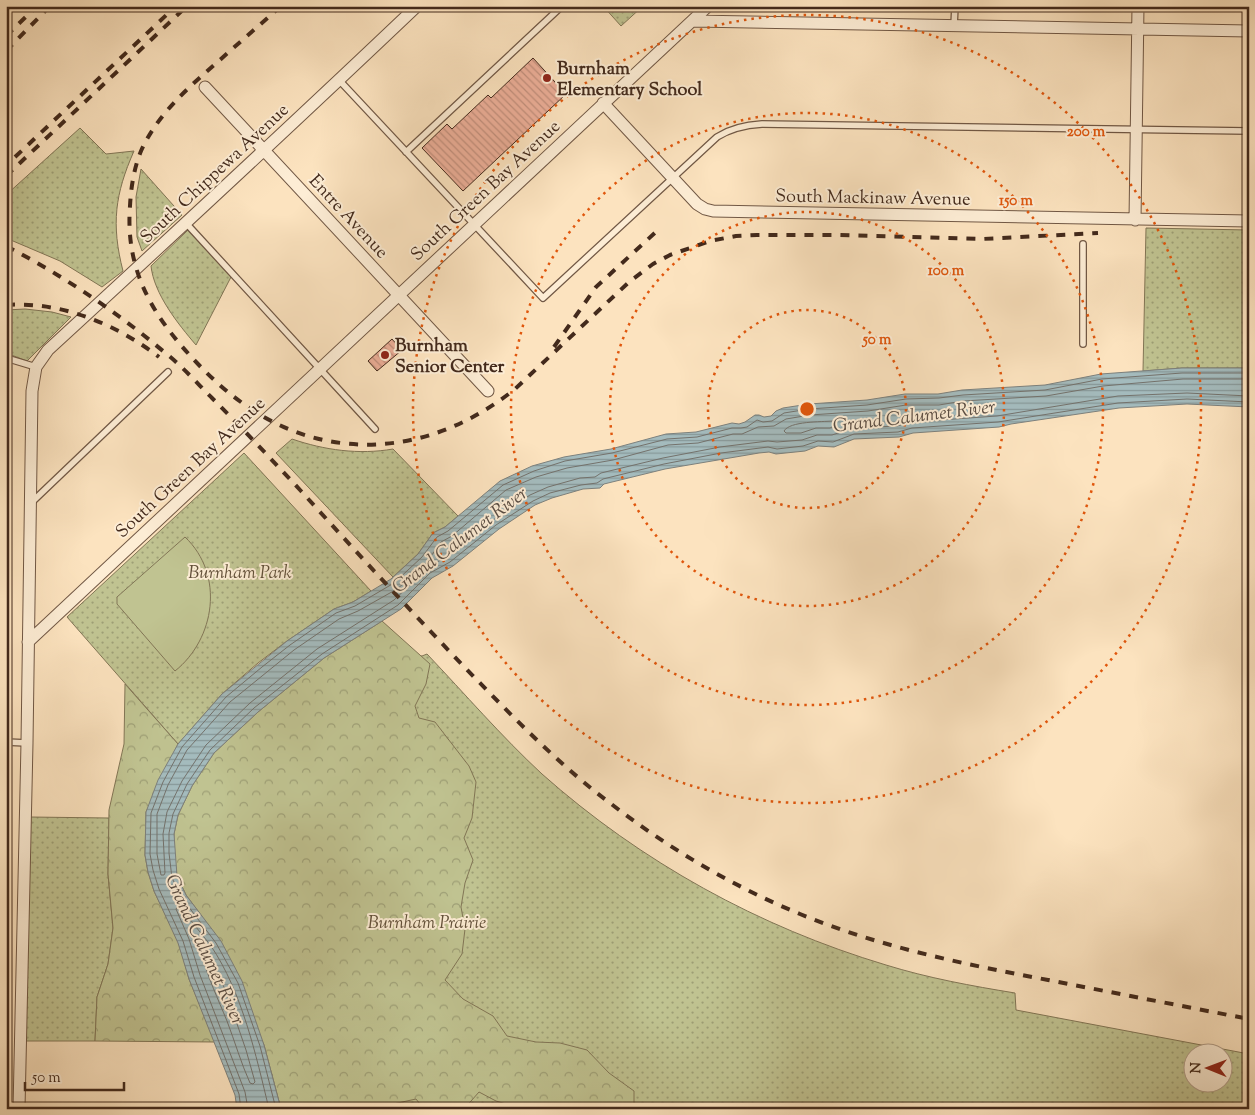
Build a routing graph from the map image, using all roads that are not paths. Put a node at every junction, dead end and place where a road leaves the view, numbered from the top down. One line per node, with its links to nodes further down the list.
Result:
1 (417, 6): 10 (street, South Chippewa Avenue)
2 (562, 6): 16 (lane)
3 (708, 6): 6 (street, South Green Bay Avenue)
4 (955, 6): 7 (lane)
5 (1138, 6): 8 (street)
6 (694, 21): 7 (street); 12 (street, South Green Bay Avenue)
7 (954, 26): 8 (street)
8 (1137, 29): 9 (street); 13 (street)
9 (1249, 31)
10 (339, 80): 15 (street, South Chippewa Avenue); 16 (lane)
11 (205, 86): 15 (street, Entre Avenue)
12 (603, 104): 17 (street, South Mackinaw Avenue); 21 (street, South Green Bay Avenue)
13 (1136, 129): 14 (lane); 17 (lane); 18 (street)
14 (1249, 132)
15 (264, 151): 19 (street, South Chippewa Avenue); 23 (street, Entre Avenue)
16 (406, 152): 21 (lane)
17 (673, 179): 18 (street, South Mackinaw Avenue); 21 (lane)
18 (1135, 220): 20 (street, South Mackinaw Avenue)
19 (185, 222): 26 (street, South Chippewa Avenue); 27 (lane)
20 (1249, 222)
21 (474, 224): 23 (street, South Green Bay Avenue)
22 (1083, 244): 24 (lane)
23 (399, 295): 27 (street, South Green Bay Avenue); 29 (street, Entre Avenue)
24 (1082, 344)
25 (6, 358): 26 (lane)
26 (36, 367): 31 (street)
27 (320, 368): 30 (lane); 32 (street, South Green Bay Avenue)
28 (168, 372): 31 (lane)
29 (488, 391)
30 (376, 429)
31 (30, 504): 32 (street)
32 (28, 642): 34 (street)
33 (6, 742): 34 (lane)
34 (27, 743): 35 (street)
35 (19, 1109)

